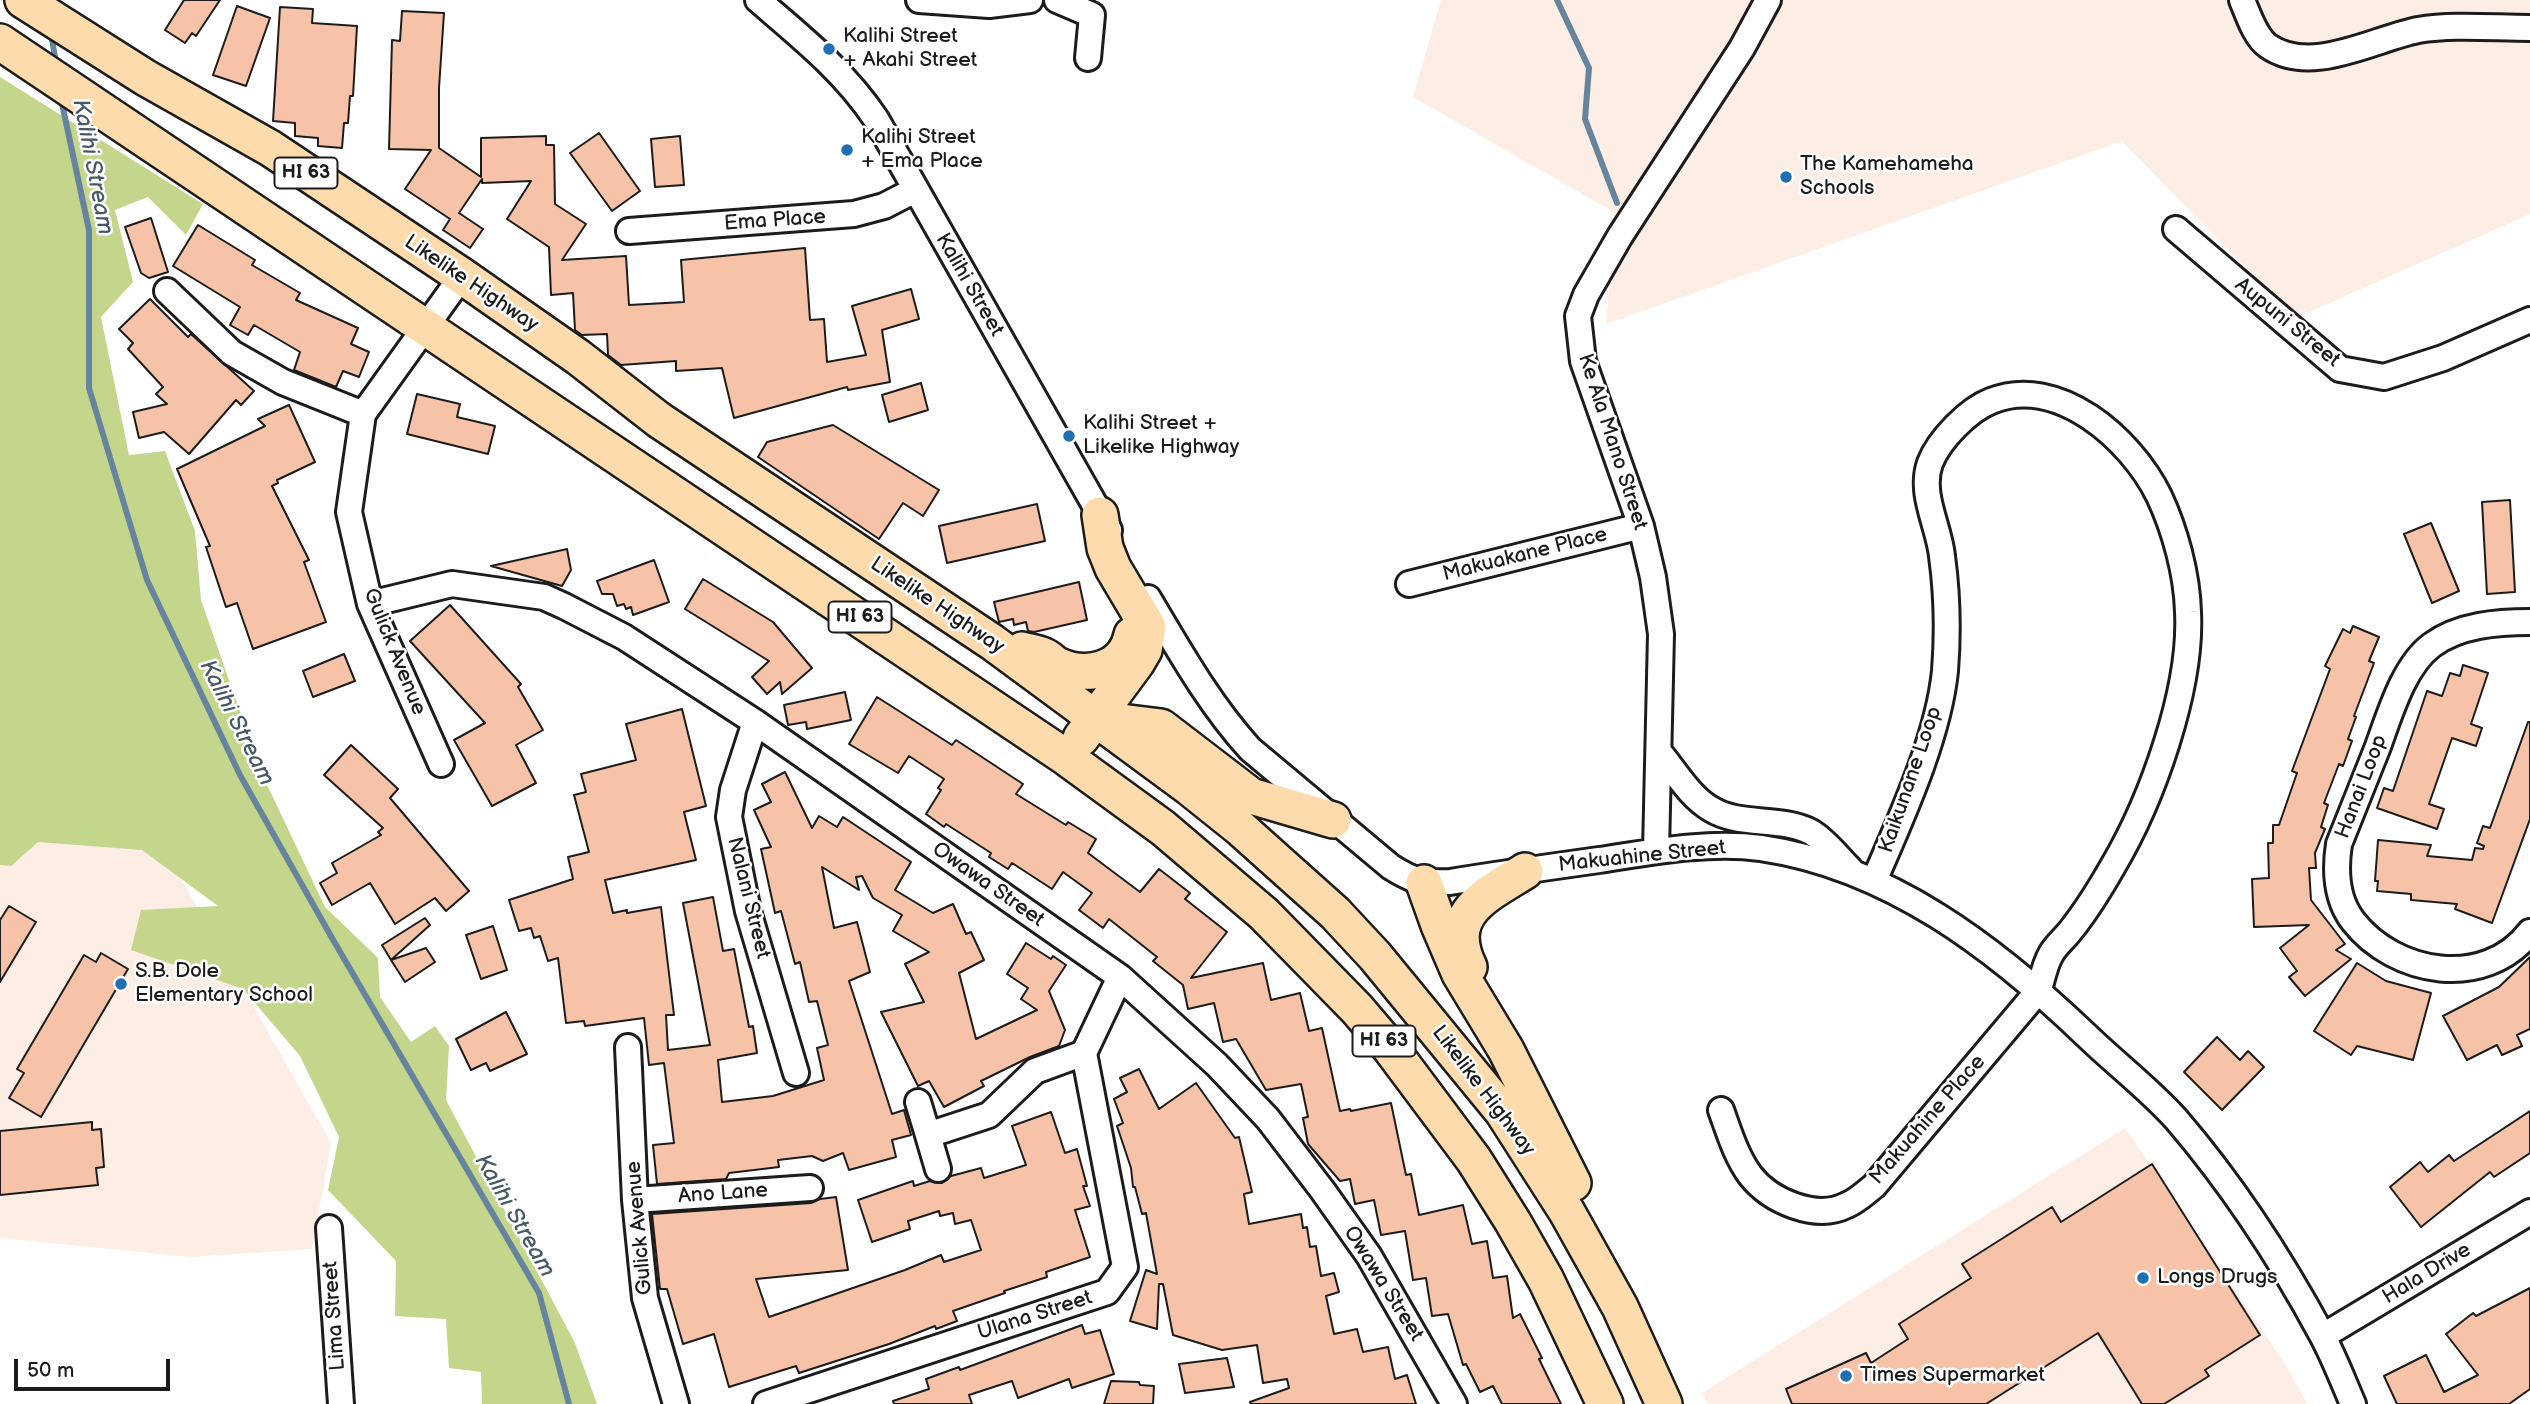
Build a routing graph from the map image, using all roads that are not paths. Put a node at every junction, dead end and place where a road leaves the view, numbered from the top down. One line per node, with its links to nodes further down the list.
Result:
1 (23, 0): 14 (highway, Likelike Highway / HI 63)
2 (758, 0): 11 (street, Kalihi Street)
3 (919, 0): 4 (street)
4 (1030, 0)
5 (1057, 0): 10 (street)
6 (1768, 0): 20 (street, Ke Ala Mano Street)
7 (2242, 0): 8 (street)
8 (2530, 28)
9 (0, 43): 17 (highway, HI 63)
10 (1088, 58)
11 (915, 190): 13 (street, Ema Place); 19 (street, Kalihi Street)
12 (2176, 229): 16 (street, Aupuni Street)
13 (629, 231)
14 (461, 276): 17 (street, Gulick Avenue); 25 (highway, Likelike Highway / HI 63)
15 (167, 291): 18 (street)
16 (2530, 320)
17 (424, 327): 18 (street, Gulick Avenue); 29 (highway, HI 63)
18 (363, 414): 23 (street, Gulick Avenue)
19 (1100, 515): 21 (highway); 31 (street, Kalihi Street)
20 (1641, 526): 22 (street, Makuakane Place); 28 (street, Ke Ala Mano Street)
21 (1113, 568): 25 (highway); 26 (highway)
22 (1409, 584)
23 (370, 604): 27 (street, Owawa Street); 30 (street, Gulick Avenue)
24 (2530, 622): 36 (street, Hanai Loop)
25 (992, 642): 26 (highway, Likelike Highway / HI 63)
26 (1094, 719): 29 (highway); 31 (highway); 51 (highway, Likelike Highway / HI 63)
27 (754, 722): 37 (street, Owawa Street); 42 (street, Nalani Street)
28 (1660, 753): 32 (street, Ke Ala Mano Street); 34 (street)
29 (1067, 758): 57 (highway, HI 63)
30 (441, 764)
31 (1333, 820): 35 (street)
32 (1656, 851): 33 (street, Makuahine Street); 34 (street, Makuahine Street)
33 (1525, 871): 35 (street, Makuahine Street); 40 (highway)
34 (1865, 878): 38 (street, Makuahine Street); 38 (street, Kaikunane Loop)
35 (1424, 883): 40 (highway)
36 (2530, 932)
37 (1120, 977): 41 (street); 56 (street, Owawa Street)
38 (2039, 990): 44 (street, Makuahine Place); 52 (street, Makuahine Street)
39 (628, 1047): 48 (street, Gulick Avenue)
40 (1506, 1050): 51 (highway)
41 (1084, 1053): 45 (street); 55 (street, Ulana Street)
42 (796, 1073)
43 (918, 1102): 45 (street)
44 (1721, 1110)
45 (928, 1135): 46 (street)
46 (938, 1169)
47 (810, 1188): 48 (street, Ano Lane)
48 (635, 1200): 54 (street, Gulick Avenue)
49 (2530, 1212): 52 (street, Hala Drive)
50 (329, 1228): 53 (street, Lima Street)
51 (1620, 1307): 58 (highway, Likelike Highway / HI 63)
52 (2323, 1336): 59 (street, Makuahine Street)
53 (341, 1404)
54 (676, 1404)
55 (766, 1404)
56 (1454, 1404)
57 (1605, 1404)
58 (1664, 1404)
59 (2353, 1404)

